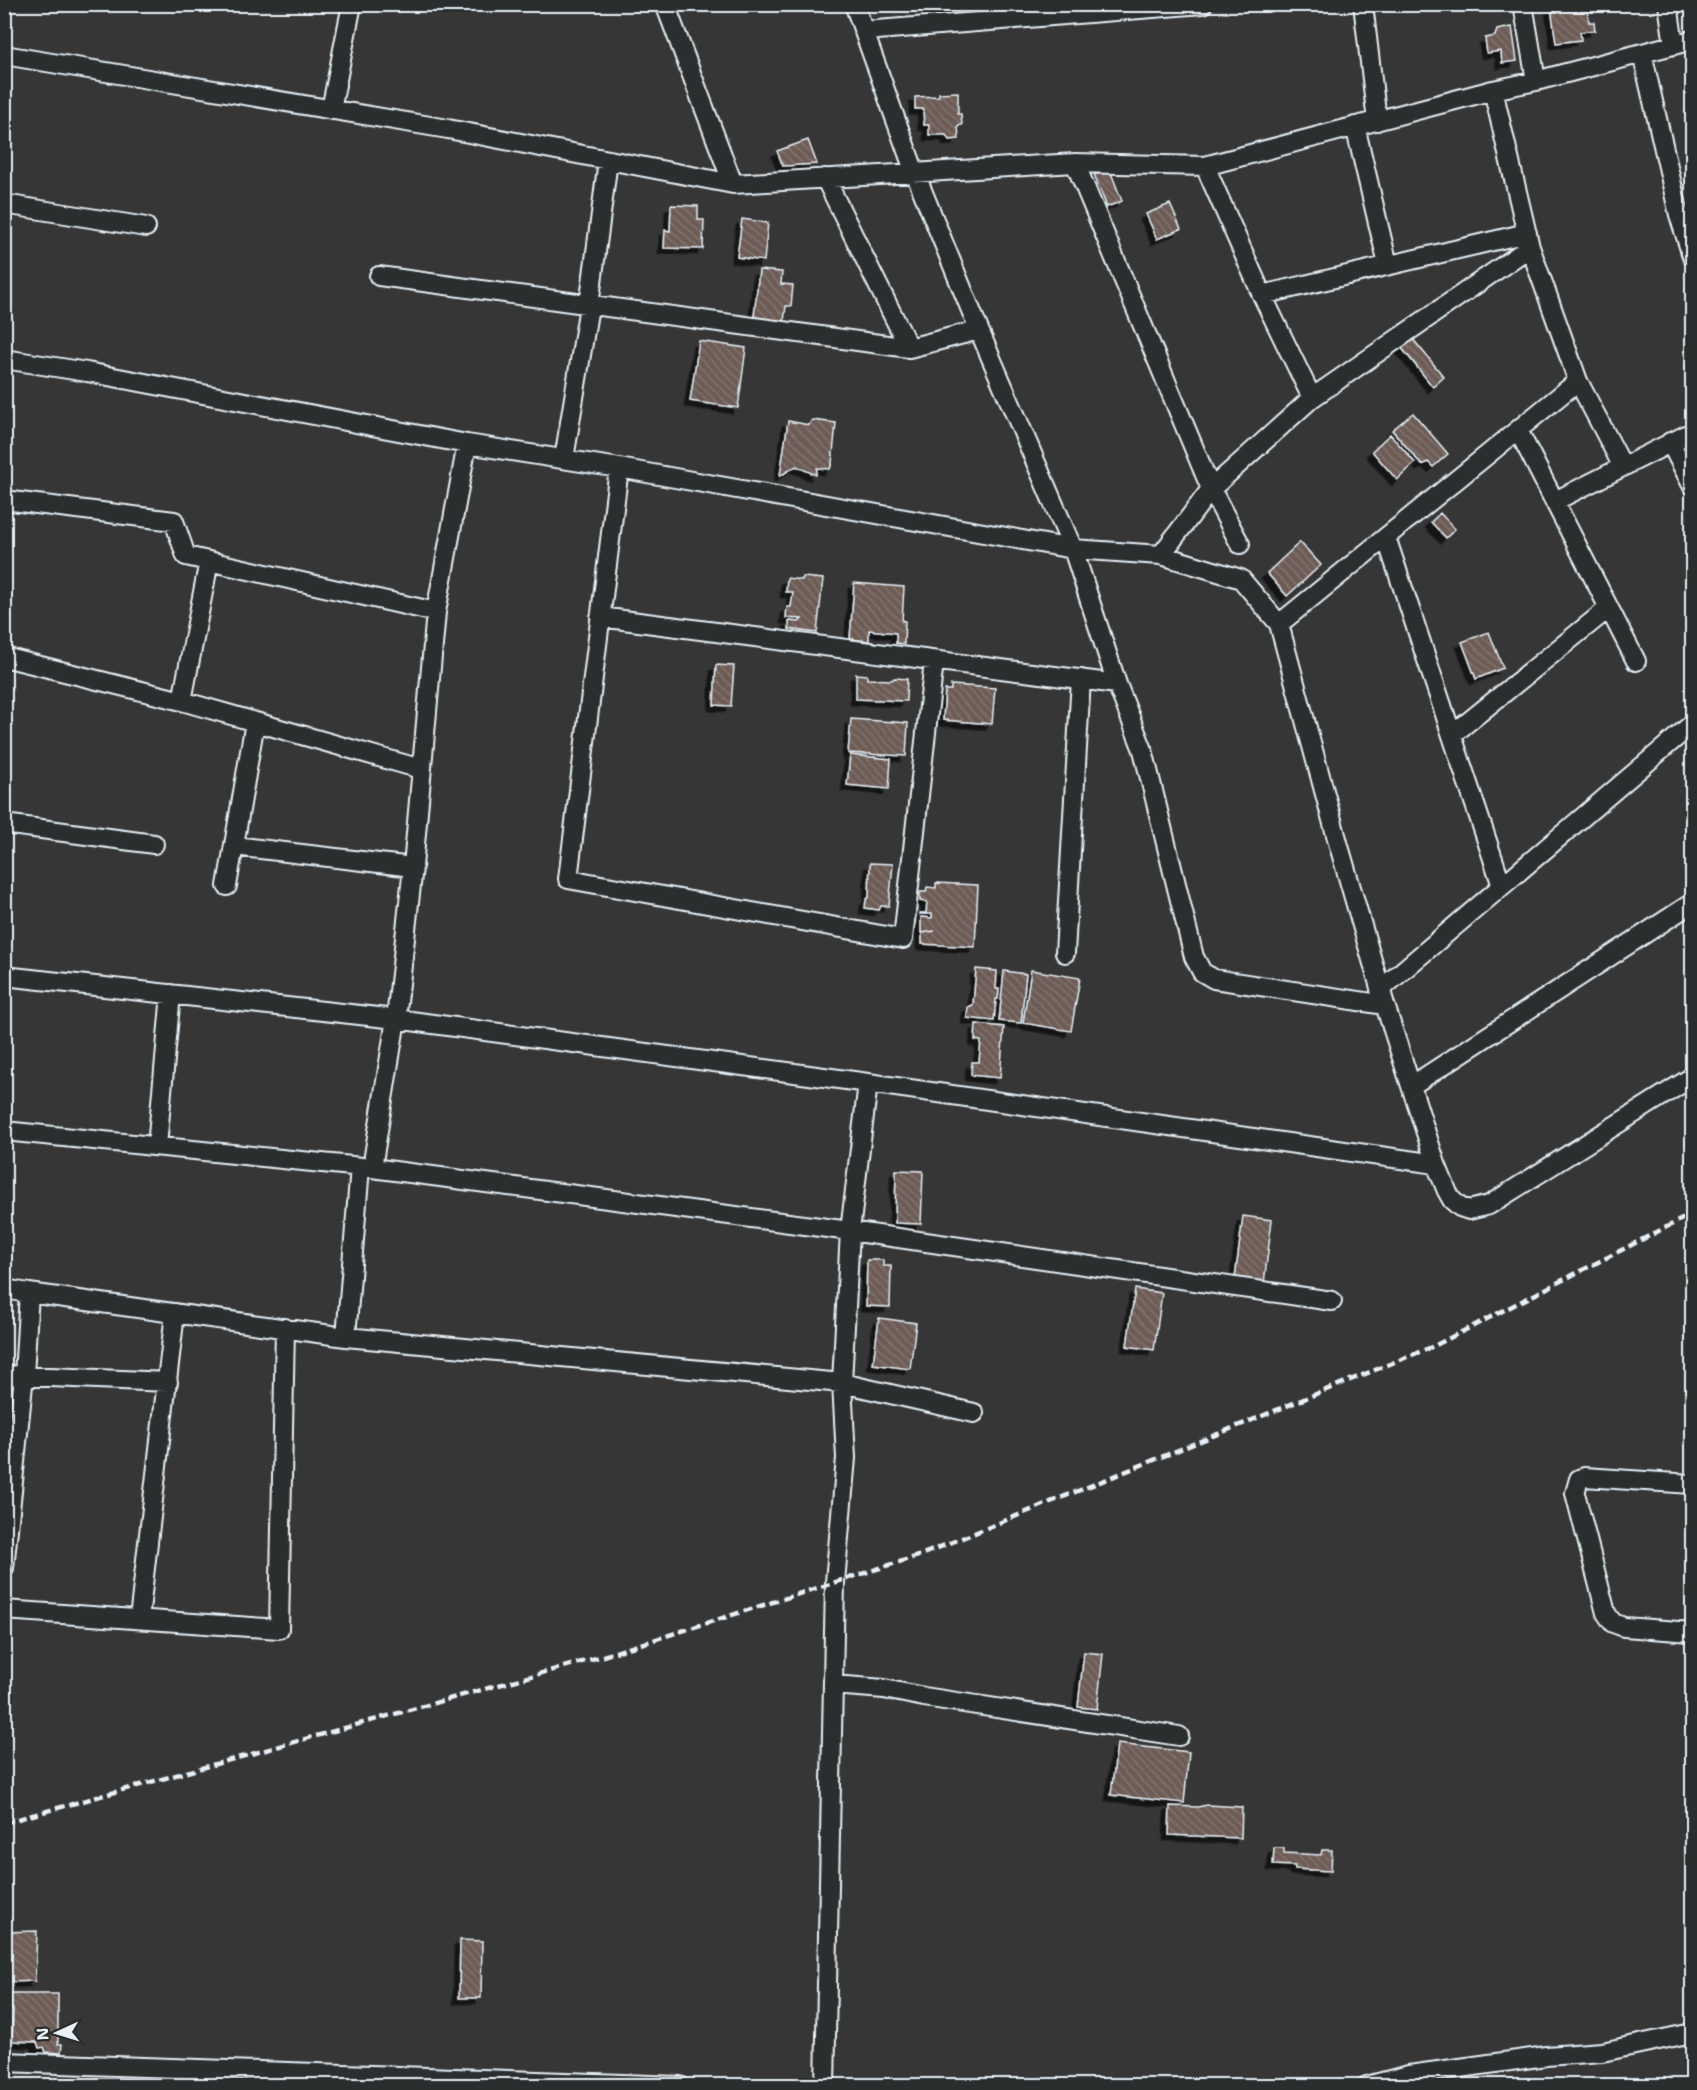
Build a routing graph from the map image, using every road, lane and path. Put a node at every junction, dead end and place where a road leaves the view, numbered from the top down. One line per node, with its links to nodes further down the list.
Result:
1 (352, 4): 15 (street)
2 (665, 4): 23 (street)
3 (854, 4): 8 (street)
4 (1203, 4): 8 (street)
5 (1363, 4): 16 (street)
6 (1523, 4): 13 (street)
7 (1668, 4): 10 (street)
8 (864, 32): 21 (street)
9 (1692, 40): 10 (street)
10 (1674, 45): 11 (street)
11 (1642, 53): 13 (street); 27 (street)
12 (4, 55): 15 (street)
13 (1536, 81): 14 (street)
14 (1493, 90): 16 (street); 26 (street)
15 (331, 110): 18 (street)
16 (1377, 121): 17 (street)
17 (1355, 126): 20 (street); 28 (street)
18 (609, 160): 23 (street); 31 (street)
19 (1076, 163): 20 (street); 21 (street); 45 (street)
20 (1205, 166): 30 (street)
21 (915, 173): 22 (street); 32 (street)
22 (825, 178): 23 (street); 33 (street)
23 (733, 184)
24 (4, 204): 25 (street)
25 (146, 227)
26 (1528, 240): 28 (street); 35 (street); 36 (street)
27 (1692, 256)
28 (1388, 265): 30 (street)
29 (380, 276): 31 (street)
30 (1262, 295): 36 (street)
31 (589, 306): 33 (street); 41 (street)
32 (979, 330): 33 (street); 50 (street)
33 (909, 348)
34 (4, 359): 40 (street)
35 (1578, 381): 37 (street); 42 (street)
36 (1312, 398): 45 (street)
37 (1518, 430): 47 (street); 48 (street)
38 (1692, 432): 39 (street)
39 (1670, 442): 42 (street); 44 (street)
40 (467, 444): 41 (street); 54 (street)
41 (564, 459): 43 (street)
42 (1623, 467): 47 (street)
43 (619, 468): 50 (street); 55 (street)
44 (1692, 485)
45 (1211, 489): 49 (street); 51 (street)
46 (4, 500): 52 (street)
47 (1555, 501): 53 (street)
48 (1386, 537): 56 (street); 65 (street)
49 (1240, 544)
50 (1073, 549): 51 (street); 61 (street)
51 (1161, 555): 56 (street)
52 (209, 561): 54 (street); 62 (street)
53 (1609, 608): 59 (street); 65 (street)
54 (436, 612): 66 (street)
55 (600, 617): 58 (street); 58 (street)
56 (1279, 624): 77 (street)
57 (4, 657): 62 (street)
58 (934, 661): 60 (street)
59 (1636, 661)
60 (1081, 680): 61 (street); 74 (street)
61 (1117, 684): 77 (street)
62 (182, 701): 63 (street)
63 (255, 722): 66 (street); 69 (street)
64 (1692, 724): 72 (street)
65 (1452, 735): 72 (street)
66 (421, 769): 70 (street)
67 (4, 824): 68 (street)
68 (154, 844)
69 (234, 846): 70 (street); 71 (street)
70 (413, 867): 78 (street)
71 (227, 885)
72 (1502, 886): 77 (street)
73 (1692, 903): 81 (street)
74 (1065, 952)
75 (4, 976): 76 (street)
76 (171, 994): 78 (street); 83 (street)
77 (1383, 998): 81 (street)
78 (396, 1019): 80 (street); 85 (street)
79 (1692, 1077): 84 (street)
80 (868, 1083): 84 (street); 86 (street)
81 (1411, 1086): 84 (street)
82 (4, 1131): 83 (street)
83 (157, 1146): 85 (street)
84 (1436, 1164)
85 (366, 1167): 86 (street); 92 (street)
86 (850, 1232): 89 (street); 96 (street)
87 (4, 1289): 88 (street)
88 (29, 1293): 90 (street); 94 (street)
89 (1332, 1301)
90 (175, 1313): 91 (street); 95 (street)
91 (285, 1328): 92 (street); 101 (street)
92 (346, 1337): 96 (street)
93 (4, 1375): 94 (street)
94 (24, 1376): 95 (street); 99 (street)
95 (168, 1382): 101 (street)
96 (842, 1383): 97 (street); 103 (street)
97 (974, 1413)
98 (1692, 1484): 102 (street)
99 (4, 1568)
100 (4, 1610): 101 (street)
101 (139, 1619)
102 (1692, 1632)
103 (833, 1685): 104 (street); 108 (street)
104 (1179, 1736)
105 (1692, 2033): 109 (street)
106 (4, 2062): 107 (street)
107 (680, 2085)
108 (825, 2085)
109 (1367, 2085)

